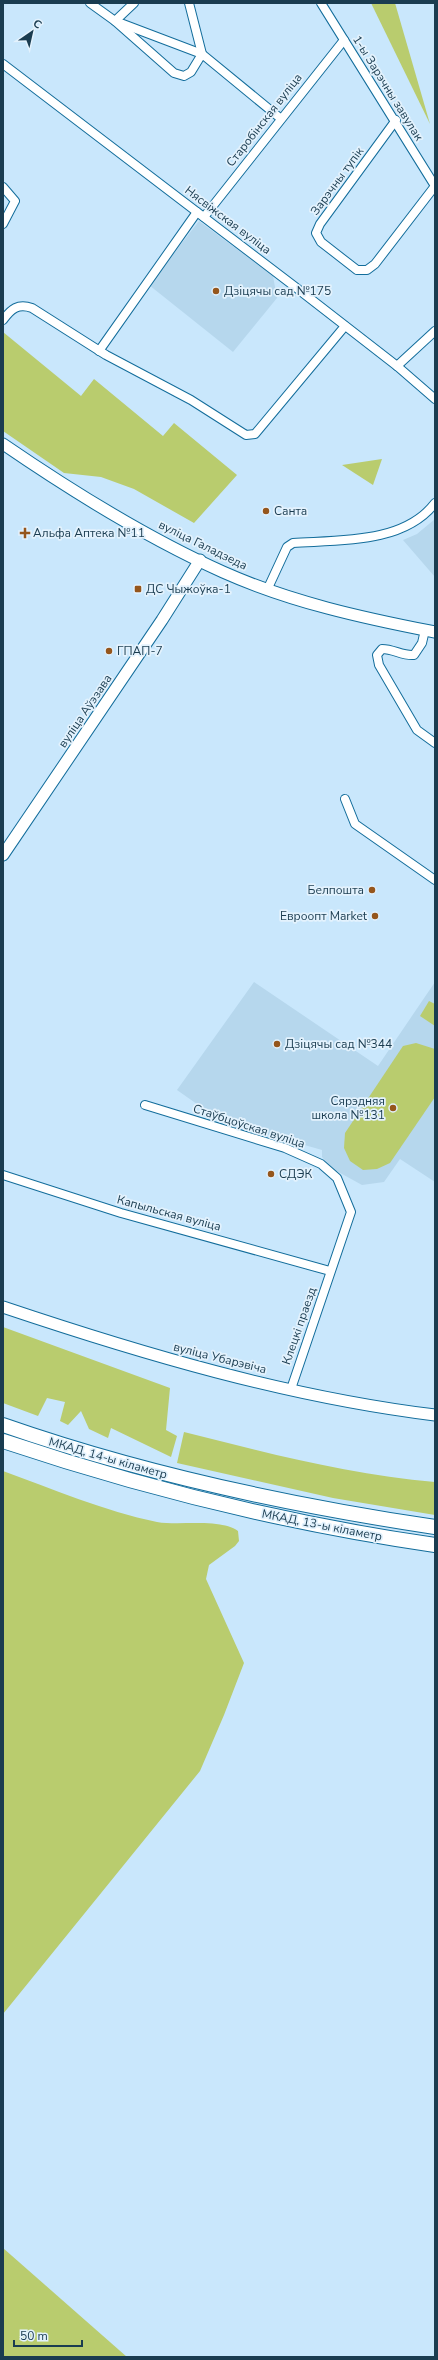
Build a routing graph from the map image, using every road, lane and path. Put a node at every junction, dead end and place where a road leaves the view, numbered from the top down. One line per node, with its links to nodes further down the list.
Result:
1 (90, 3): 5 (street)
2 (134, 3): 5 (street)
3 (189, 3): 7 (street)
4 (321, 3): 6 (street, 1-ы Зарэчны завулак)
5 (115, 21): 7 (street); 7 (street)
6 (344, 40): 9 (street, Старобінская вуліца); 10 (street, 1-ы Зарэчны завулак)
7 (202, 54): 9 (street)
8 (3, 64): 13 (street, Нясвіжская вуліца)
9 (280, 118): 13 (street, Старобінская вуліца)
10 (396, 120): 11 (street, 1-ы Зарэчны завулак); 11 (street, Зарэчны тупік)
11 (435, 186)
12 (3, 187): 14 (street)
13 (200, 214): 16 (street, Нясвіжская вуліца); 18 (street, Старобінская вуліца)
14 (3, 224)
15 (3, 320): 18 (street)
16 (345, 326): 18 (street); 19 (street, Нясвіжская вуліца)
17 (435, 331): 19 (street)
18 (98, 351)
19 (397, 366): 20 (street, Нясвіжская вуліца)
20 (435, 399)
21 (3, 444): 23 (main road, вуліца Галадзеда)
22 (435, 503): 24 (street)
23 (200, 560): 24 (main road, вуліца Галадзеда); 28 (main road, вуліца Аўэзава)
24 (268, 588): 25 (main road, вуліца Галадзеда)
25 (430, 631): 26 (street)
26 (435, 742)
27 (345, 799): 29 (street)
28 (3, 855)
29 (435, 880)
30 (145, 1105): 32 (street, Стаўбцоўская вуліца)
31 (3, 1175): 32 (street, Капыльская вуліца)
32 (330, 1271): 34 (street, Клецкі праезд)
33 (3, 1307): 34 (main road, вуліца Убарэвіча)
34 (290, 1389): 35 (main road, вуліца Убарэвіча)
35 (435, 1415)
36 (3, 1425): 38 (highway, МКАД, 14-ы кіламетр)
37 (3, 1441): 39 (highway, МКАД, 14-ы кіламетр)
38 (214, 1486): 40 (highway, МКАД, 13-ы кіламетр)
39 (210, 1501): 41 (highway, МКАД, 13-ы кіламетр)
40 (435, 1527)
41 (435, 1545)

